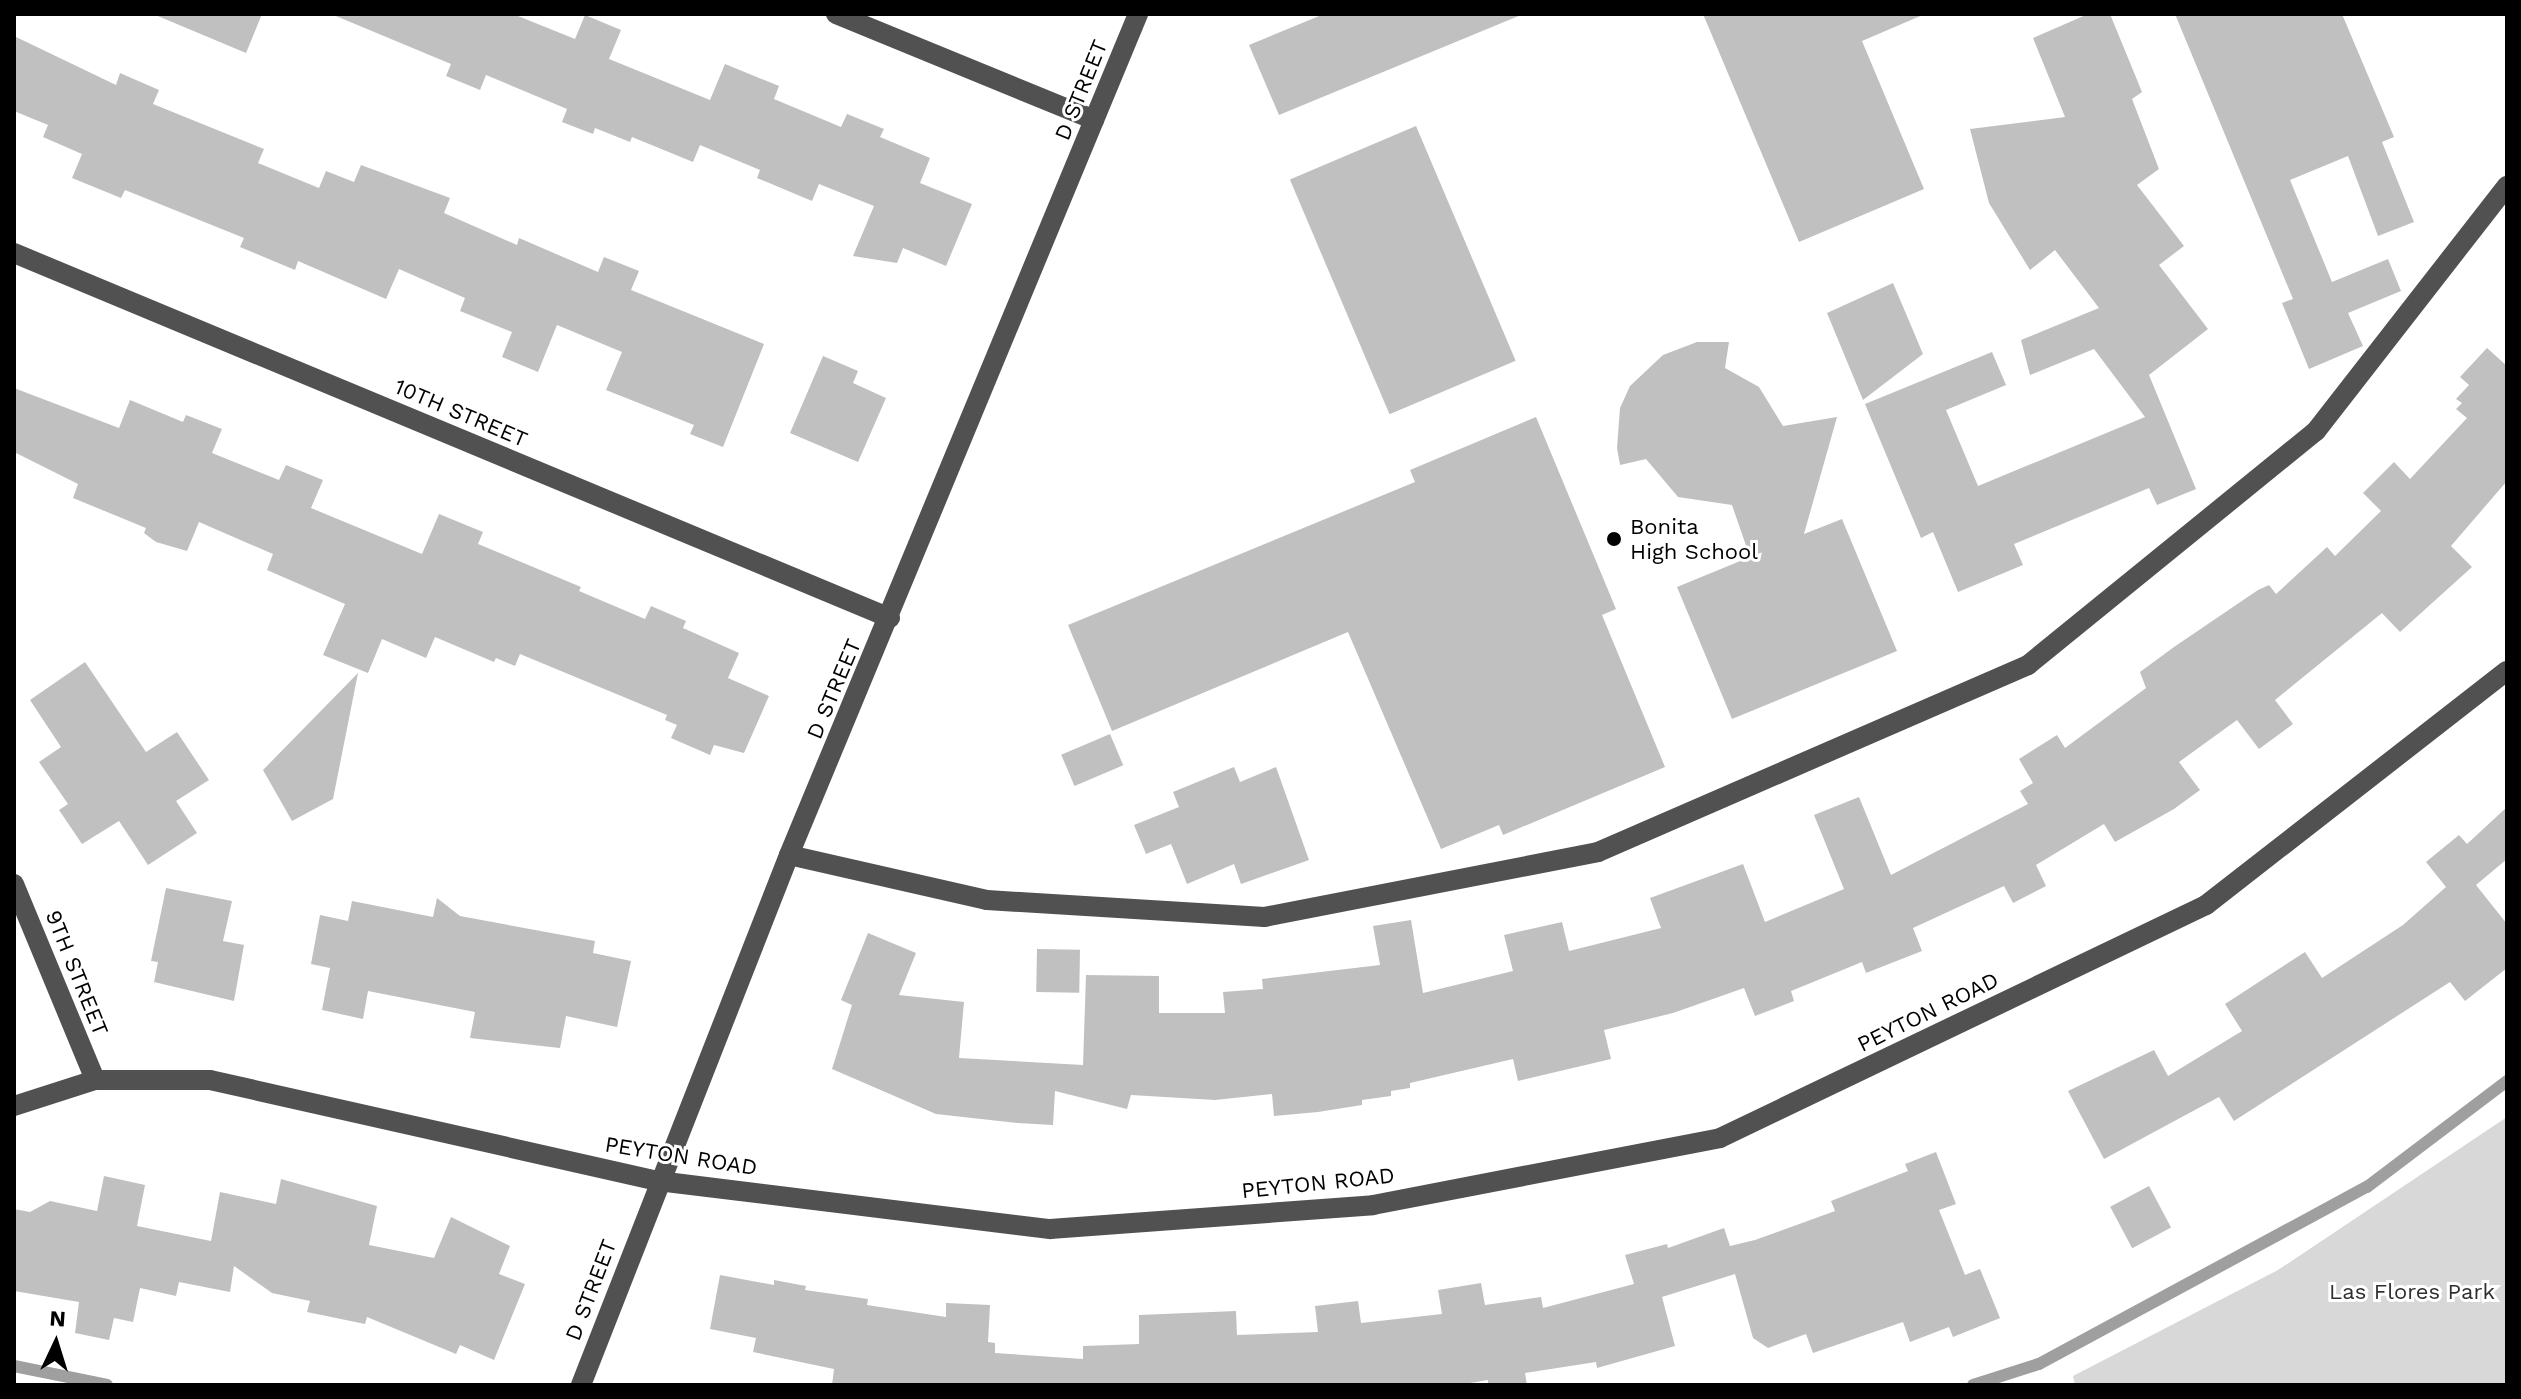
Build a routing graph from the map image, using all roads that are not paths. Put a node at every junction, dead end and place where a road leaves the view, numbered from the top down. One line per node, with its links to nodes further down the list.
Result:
1 (836, 14): 3 (street)
2 (1138, 14): 3 (street, D STREET)
3 (1094, 120): 6 (street, D STREET)
4 (2507, 186): 8 (street)
5 (14, 253): 6 (street, 10TH STREET)
6 (890, 618): 8 (street, D STREET)
7 (2507, 671): 12 (street, PEYTON ROAD)
8 (789, 855): 12 (street, D STREET)
9 (14, 884): 10 (street, 9TH STREET)
10 (95, 1080): 11 (street, PEYTON ROAD); 12 (street, PEYTON ROAD)
11 (14, 1106)
12 (658, 1181): 13 (street, D STREET)
13 (581, 1385)

